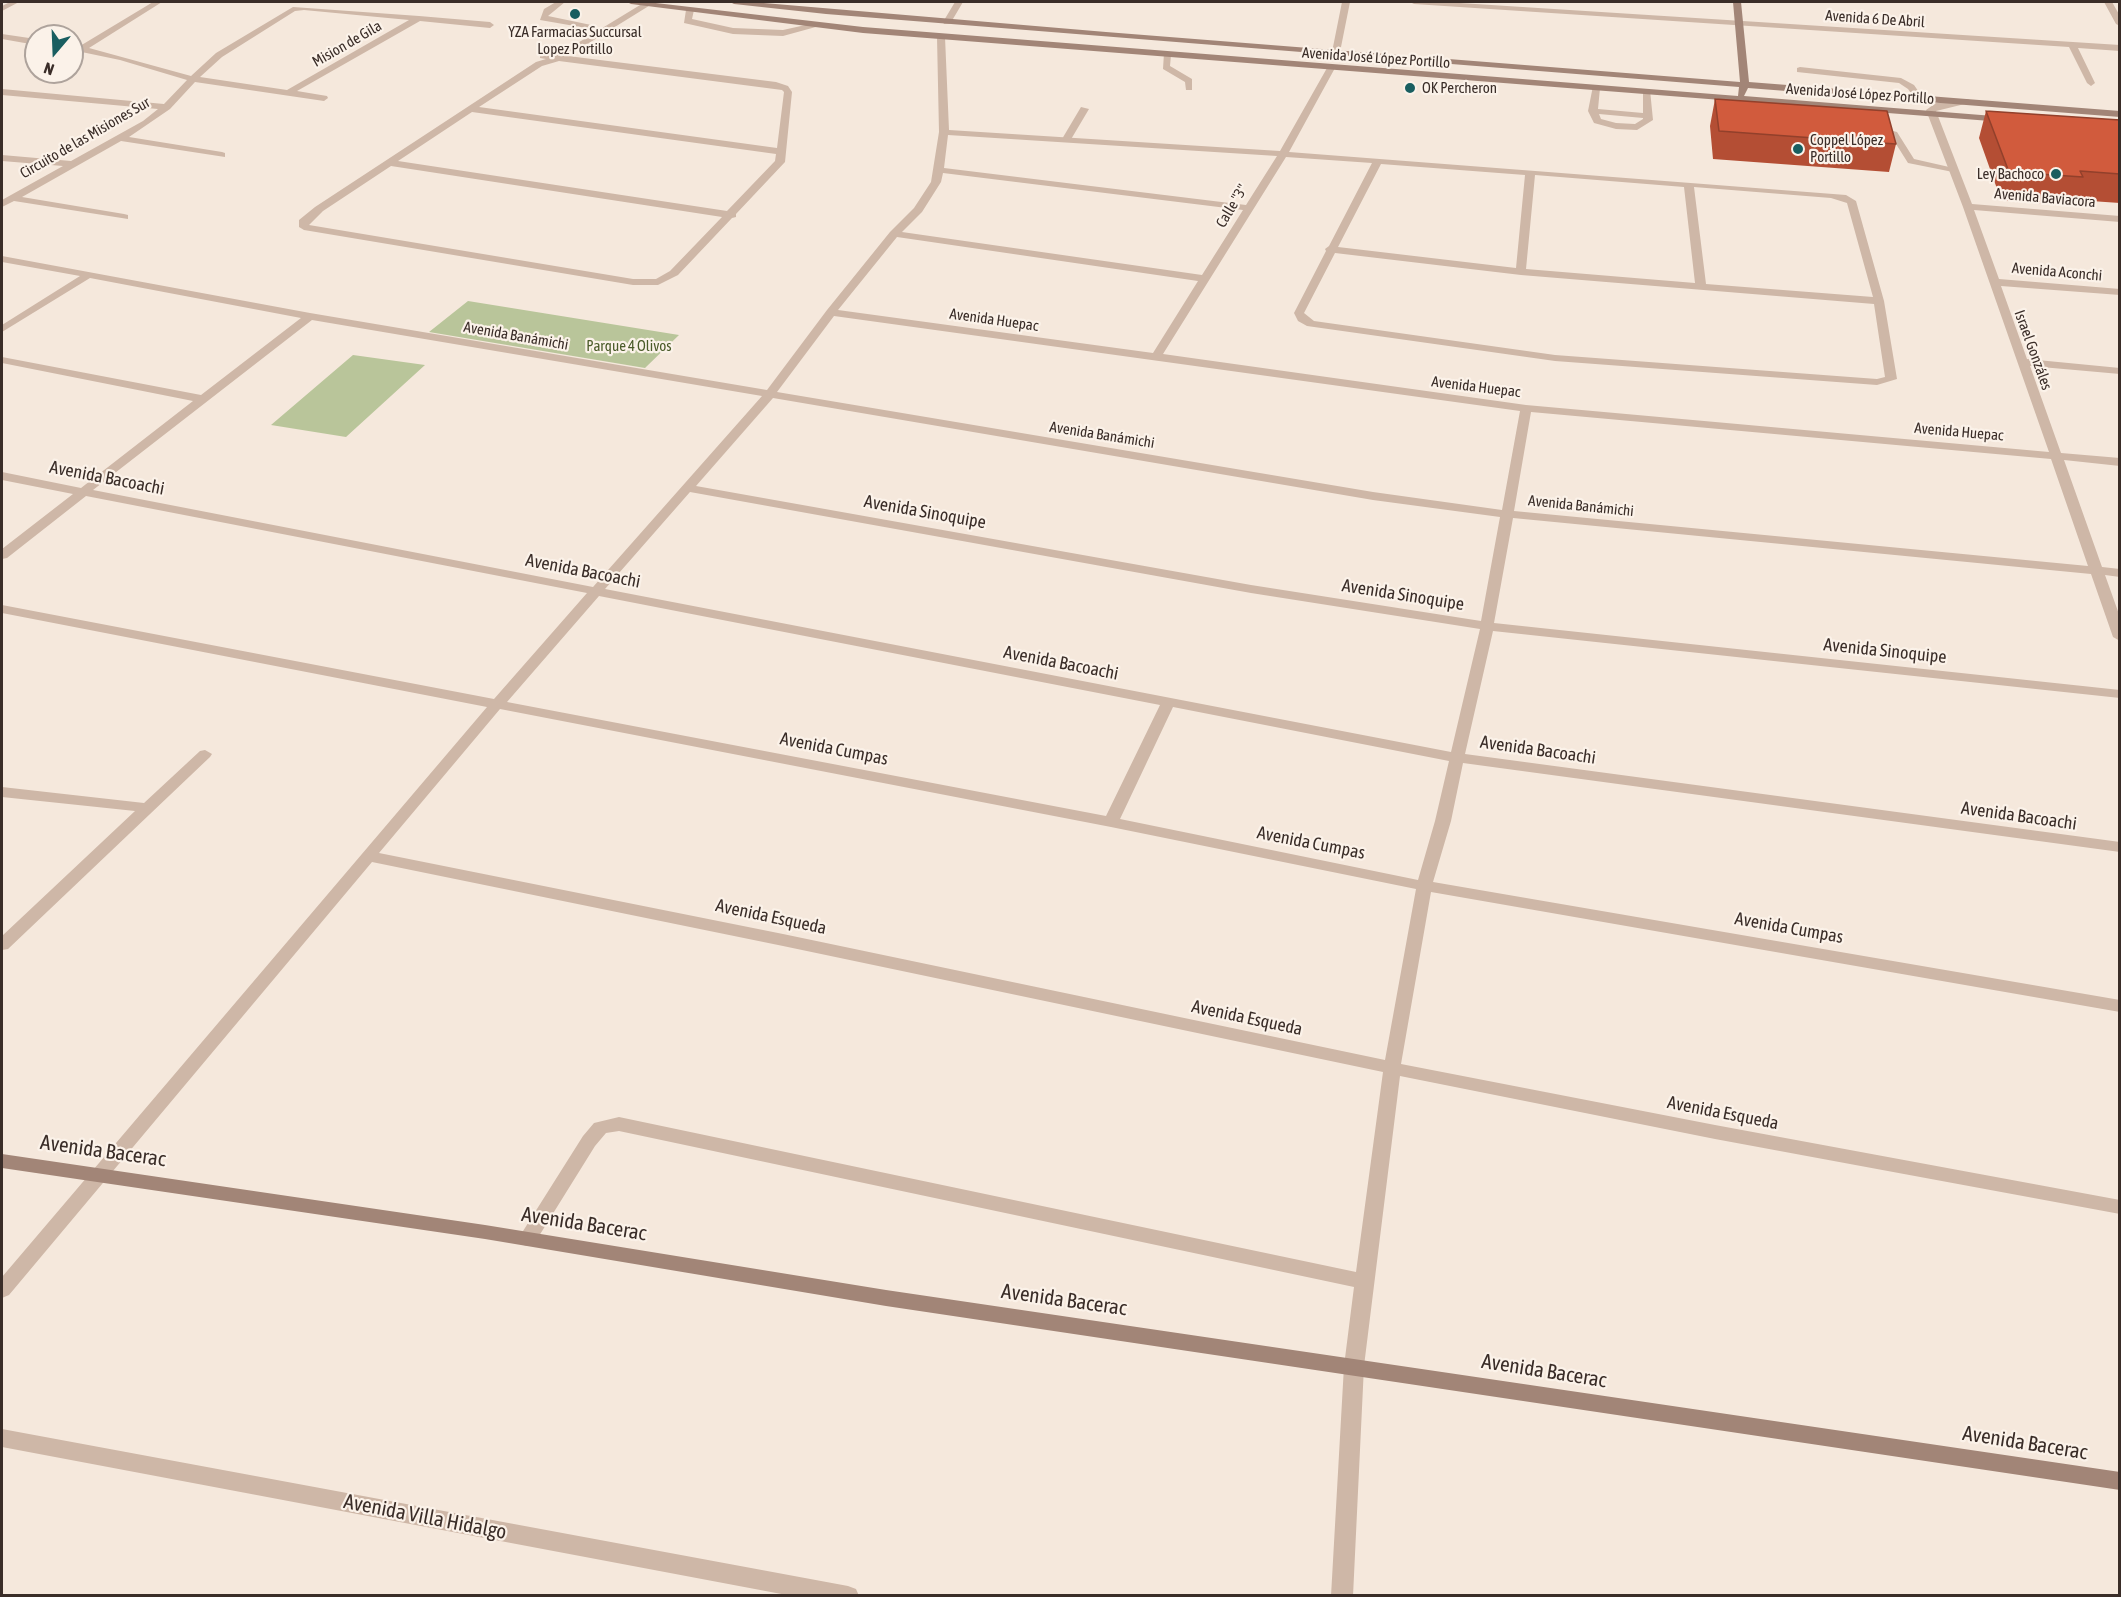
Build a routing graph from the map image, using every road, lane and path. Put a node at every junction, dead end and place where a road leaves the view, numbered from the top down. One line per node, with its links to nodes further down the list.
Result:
1 (15, 2): 13 (street)
2 (158, 2): 28 (street)
3 (561, 2): 22 (street)
4 (632, 2): 11 (main road, Avenida José López Portillo); 12 (street)
5 (734, 2): 17 (main road, Avenida José López Portillo)
6 (959, 2): 17 (street)
7 (1346, 2): 32 (street)
8 (1414, 2): 18 (street, Avenida 6 De Abril)
9 (1737, 2): 18 (main road)
10 (2108, 2): 19 (street)
11 (648, 4): 14 (main road, Avenida José López Portillo); 33 (street)
12 (622, 8)
13 (2, 9)
14 (690, 10): 21 (main road, Avenida José López Portillo); 21 (street)
15 (419, 18): 20 (street, Circuito de las Misiones Sur); 37 (street, Circuito de las Misiones Sur); 44 (street, Mision de Gila)
16 (602, 20): 22 (street)
17 (947, 22): 21 (main road); 24 (main road, Avenida José López Portillo)
18 (1740, 24): 29 (street, Avenida 6 De Abril); 39 (main road)
19 (2120, 24)
20 (490, 25)
21 (819, 25): 26 (main road, Avenida José López Portillo)
22 (592, 26): 23 (street)
23 (582, 32)
24 (1107, 35): 26 (main road); 32 (main road, Avenida José López Portillo)
25 (2, 37): 27 (street)
26 (941, 37): 34 (main road, Avenida José López Portillo); 56 (street)
27 (24, 40)
28 (84, 44)
29 (2072, 45): 30 (street, Avenida 6 De Abril); 38 (street)
30 (2120, 48)
31 (84, 50): 37 (street)
32 (1336, 52): 39 (main road, Avenida José López Portillo)
33 (556, 54): 50 (street); 59 (street)
34 (1167, 55): 35 (main road, Avenida José López Portillo); 40 (street)
35 (1331, 68): 41 (main road, Avenida José López Portillo); 60 (street, Calle "3")
36 (1800, 70): 46 (street)
37 (193, 79): 44 (street); 49 (street, Circuito de las Misiones Sur)
38 (2091, 83)
39 (1745, 84): 46 (main road, Avenida José López Portillo); 47 (main road)
40 (1189, 88)
41 (1596, 88): 43 (main road, Avenida José López Portillo); 43 (street)
42 (2, 92): 49 (street)
43 (1647, 92): 47 (main road, Avenida José López Portillo)
44 (288, 93): 45 (street)
45 (324, 98)
46 (1919, 98): 48 (main road, Avenida José López Portillo)
47 (1740, 99): 52 (main road, Avenida José López Portillo)
48 (1968, 102): 52 (street); 53 (main road, Avenida José López Portillo)
49 (167, 107): 57 (street, Circuito de las Misiones Sur)
50 (471, 109): 59 (street); 64 (street)
51 (1084, 109): 58 (street)
52 (1932, 113): 54 (main road, Avenida José López Portillo); 66 (street, Israel Gonzáles)
53 (2120, 114)
54 (2014, 120)
55 (1859, 128): 66 (street)
56 (944, 132): 58 (street); 67 (street)
57 (120, 138): 61 (street); 65 (street, Circuito de las Misiones Sur)
58 (1067, 139): 60 (street)
59 (782, 152): 74 (street)
60 (1283, 154): 63 (street); 73 (street, Calle "3")
61 (222, 155)
62 (2, 158): 65 (street)
63 (1378, 161): 68 (street); 78 (street)
64 (391, 163): 74 (street); 74 (street)
65 (74, 164): 70 (street, Circuito de las Misiones Sur)
66 (1953, 169): 72 (street, Israel Gonzáles)
67 (939, 170): 73 (street); 77 (street)
68 (1530, 172): 69 (street); 80 (street)
69 (1689, 184): 84 (street); 86 (street)
70 (12, 198): 71 (street, Circuito de las Misiones Sur); 75 (street)
71 (2, 204)
72 (1968, 207): 76 (street, Avenida Baviacora); 83 (street, Israel Gonzáles)
73 (1247, 208): 82 (street, Calle "3")
74 (732, 215)
75 (124, 217)
76 (2120, 219)
77 (894, 234): 82 (street); 87 (street)
78 (1330, 249): 80 (street); 86 (street)
79 (2, 260): 81 (street, Avenida Banámichi)
80 (1521, 272): 84 (street)
81 (86, 277): 88 (street, Avenida Banámichi); 89 (street)
82 (1206, 279): 90 (street, Calle "3")
83 (1993, 282): 85 (street, Avenida Aconchi); 92 (street, Israel Gonzáles)
84 (1701, 288): 86 (street)
85 (2120, 292)
86 (1879, 301)
87 (831, 312): 90 (street, Avenida Huepac); 94 (street)
88 (310, 316): 94 (street, Avenida Banámichi); 95 (street)
89 (2, 329)
90 (1155, 358): 96 (street, Avenida Huepac)
91 (2, 360): 95 (street)
92 (2023, 362): 93 (street); 97 (street, Israel Gonzáles)
93 (2120, 371)
94 (769, 395): 100 (street); 102 (street, Avenida Banámichi)
95 (202, 399): 101 (street)
96 (1526, 408): 97 (street, Avenida Huepac); 102 (street)
97 (2054, 456): 98 (street, Avenida Huepac); 104 (street, Israel Gonzáles)
98 (2120, 462)
99 (2, 476): 101 (street, Avenida Bacoachi)
100 (688, 488): 106 (street); 108 (street, Avenida Sinoquipe)
101 (82, 492): 103 (street); 106 (street, Avenida Bacoachi)
102 (1506, 514): 104 (street, Avenida Banámichi); 108 (street)
103 (2, 555)
104 (2097, 571): 105 (street, Avenida Banámichi); 109 (street, Israel Gonzáles)
105 (2120, 573)
106 (595, 592): 111 (street, Avenida Bacoachi); 112 (street)
107 (2, 609): 112 (street, Avenida Cumpas)
108 (1487, 626): 110 (street, Avenida Sinoquipe); 114 (street)
109 (2120, 637)
110 (2120, 694)
111 (1168, 703): 114 (street, Avenida Bacoachi); 117 (street)
112 (497, 704): 117 (street, Avenida Cumpas); 119 (street)
113 (205, 754): 116 (street)
114 (1458, 758): 118 (street, Avenida Bacoachi); 120 (street)
115 (2, 792): 116 (street)
116 (149, 808): 121 (street)
117 (1111, 822): 120 (street, Avenida Cumpas)
118 (2120, 847)
119 (368, 856): 123 (street, Avenida Esqueda); 125 (street)
120 (1424, 886): 122 (street, Avenida Cumpas); 123 (street)
121 (2, 945)
122 (2120, 1006)
123 (1392, 1068): 126 (street, Avenida Esqueda); 128 (street)
124 (2, 1161): 125 (main road, Avenida Bacerac)
125 (100, 1174): 127 (main road, Avenida Bacerac); 129 (street)
126 (2120, 1207)
127 (527, 1239): 128 (street); 130 (main road, Avenida Bacerac)
128 (1365, 1282): 130 (street)
129 (2, 1290)
130 (1354, 1366): 132 (main road, Avenida Bacerac); 134 (street)
131 (2, 1438): 133 (street, Avenida Villa Hidalgo)
132 (2120, 1481)
133 (848, 1596)
134 (1342, 1596)

